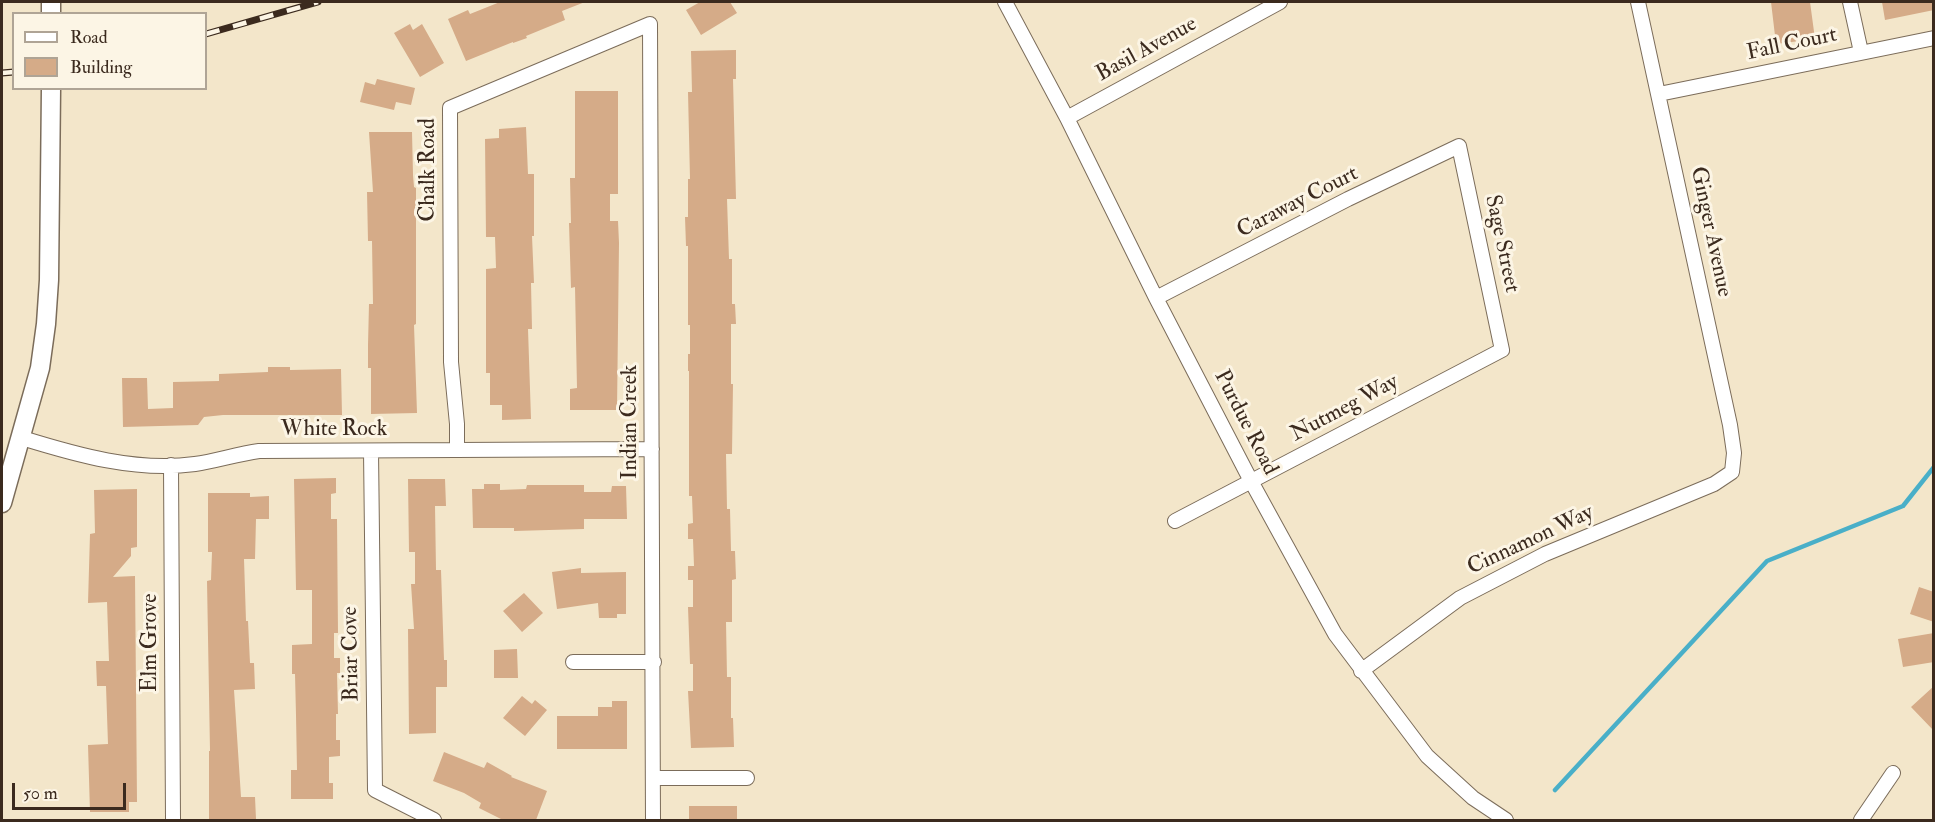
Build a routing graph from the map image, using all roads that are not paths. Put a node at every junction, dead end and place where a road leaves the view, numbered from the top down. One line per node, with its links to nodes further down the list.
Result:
1 (1005, 2): 10 (street, Purdue Road)
2 (1280, 2): 10 (street, Basil Avenue)
3 (1638, 2): 9 (street, Ginger Avenue)
4 (1850, 2): 7 (street)
5 (650, 24): 15 (street, Chalk Road); 16 (street, Indian Creek)
6 (1934, 38): 7 (street, Fall Court)
7 (1861, 52): 9 (street, Fall Court)
8 (51, 90): 14 (street)
9 (1659, 94): 19 (street, Ginger Avenue)
10 (1067, 118): 12 (street, Purdue Road)
11 (1459, 146): 12 (street, Caraway Court); 13 (street, Sage Street)
12 (1156, 298): 20 (street, Purdue Road)
13 (1502, 350): 20 (street, Nutmeg Way)
14 (22, 438): 18 (street, White Rock); 21 (street)
15 (457, 449): 16 (street, White Rock); 17 (street, White Rock)
16 (652, 449): 24 (street, Indian Creek)
17 (371, 451): 18 (street, White Rock); 30 (street, Briar Cove)
18 (171, 465): 29 (street, Elm Grove)
19 (1732, 472): 25 (street, Cinnamon Way)
20 (1251, 481): 22 (street, Nutmeg Way); 25 (street, Purdue Road)
21 (2, 503)
22 (1175, 521)
23 (573, 662): 24 (street)
24 (654, 662): 27 (street, Indian Creek)
25 (1361, 671): 32 (street, Purdue Road)
26 (1893, 773): 33 (street)
27 (653, 778): 28 (street); 31 (street, Indian Creek)
28 (747, 778)
29 (173, 820)
30 (434, 820)
31 (653, 820)
32 (1506, 820)
33 (1861, 820)

